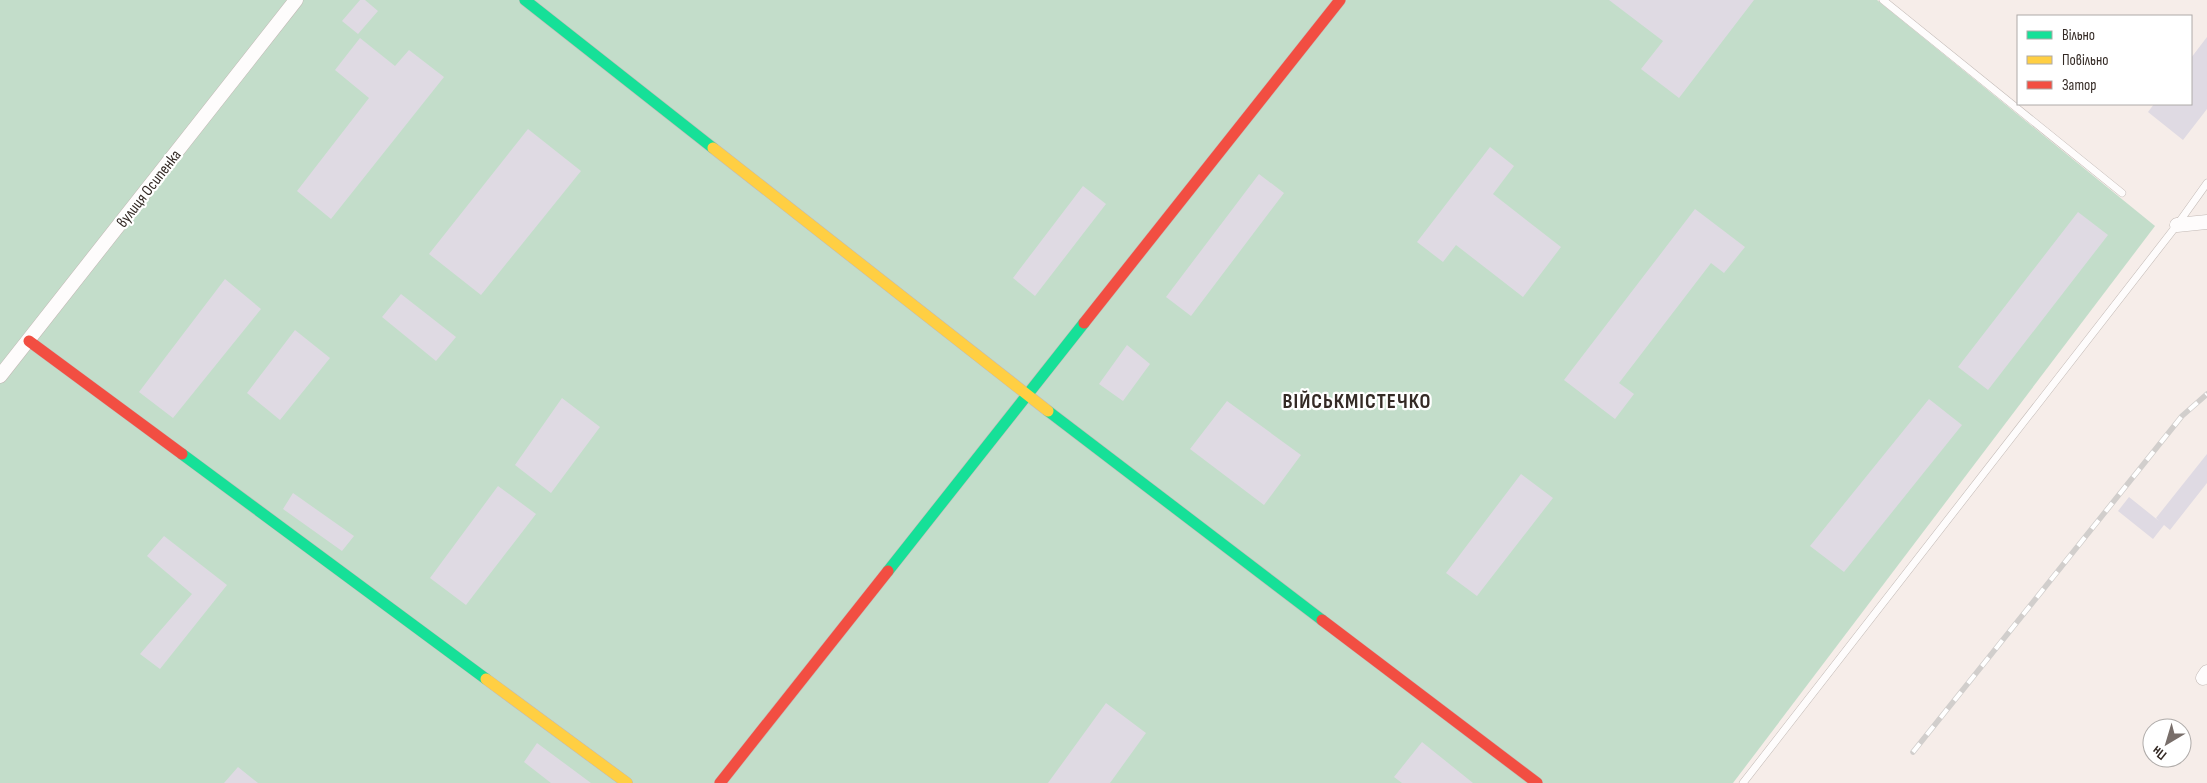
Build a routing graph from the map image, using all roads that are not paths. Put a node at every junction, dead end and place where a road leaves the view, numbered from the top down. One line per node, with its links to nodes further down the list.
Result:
1 (296, 0): 9 (street, вулиця Осипенка)
2 (525, 0): 11 (street)
3 (1340, 0): 11 (street)
4 (1883, 0): 6 (lane)
5 (2207, 183): 8 (lane)
6 (2122, 193)
7 (2207, 222): 8 (street)
8 (2177, 226): 15 (lane)
9 (29, 341): 10 (street, вулиця Осипенка); 12 (street)
10 (0, 376)
11 (1026, 394): 13 (street); 14 (street)
12 (627, 783)
13 (720, 783)
14 (1537, 783)
15 (1743, 783)

